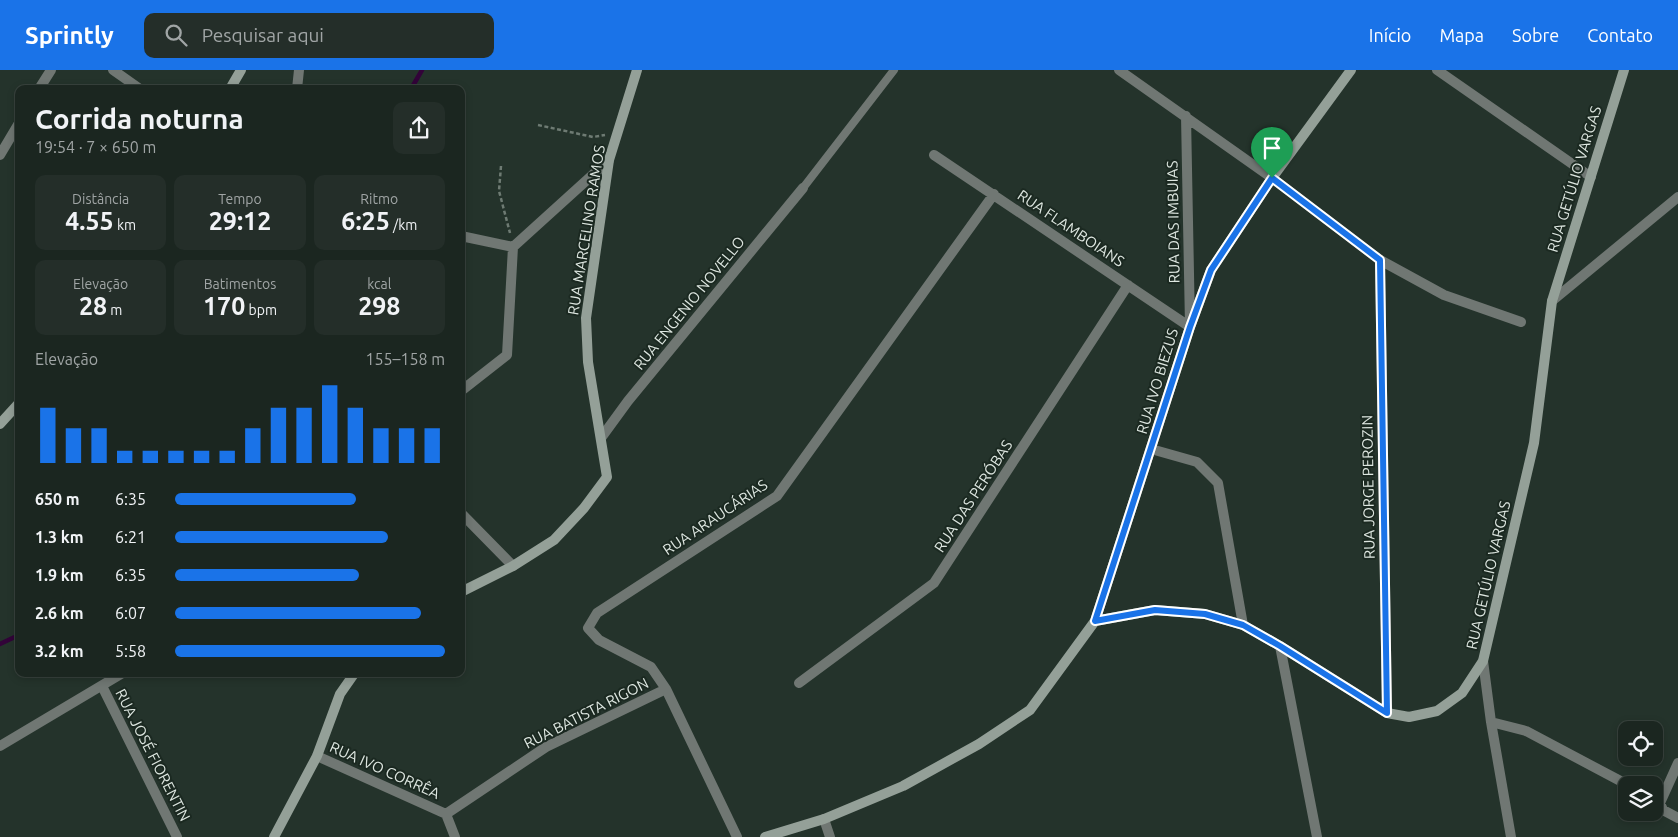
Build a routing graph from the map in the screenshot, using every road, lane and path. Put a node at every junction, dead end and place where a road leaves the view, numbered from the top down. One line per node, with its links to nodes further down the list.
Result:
1 (50, 70): 11 (street)
2 (113, 70): 12 (street)
3 (241, 70): 13 (main road)
4 (299, 70): 14 (street)
5 (637, 70): 21 (main road, RUA MARCELINO RAMOS)
6 (894, 70): 25 (lane)
7 (1119, 70): 15 (street)
8 (1351, 70): 24 (main road, RUA IVO BIEZUS)
9 (1437, 70): 23 (street)
10 (1624, 70): 23 (main road, RUA GETÚLIO VARGAS)
11 (41, 85)
12 (134, 85)
13 (232, 85)
14 (297, 85)
15 (1186, 116): 24 (street); 34 (street, RUA DAS IMBUIAS)
16 (538, 125): 18 (path)
17 (15, 130): 19 (street)
18 (606, 135)
19 (0, 155)
20 (934, 155): 26 (street, RUA FLAMBOIANS)
21 (609, 160): 29 (street); 38 (main road, RUA MARCELINO RAMOS)
22 (501, 166): 29 (path)
23 (1591, 177): 32 (main road, RUA GETÚLIO VARGAS)
24 (1272, 178): 30 (street); 34 (main road, RUA IVO BIEZUS)
25 (803, 188): 38 (street, RUA ENGENIO NOVELLO)
26 (994, 194): 31 (street, RUA FLAMBOIANS); 51 (street, RUA ARAUCÁRIAS)
27 (1678, 197): 32 (street)
28 (465, 237): 29 (street)
29 (513, 247): 35 (street)
30 (1380, 260): 33 (street); 52 (street, RUA JORGE PEROZIN)
31 (1128, 285): 34 (street, RUA FLAMBOIANS); 49 (street, RUA DAS PERÓBAS)
32 (1552, 301): 46 (main road, RUA GETÚLIO VARGAS)
33 (1521, 322)
34 (1190, 327): 39 (main road, RUA IVO BIEZUS)
35 (465, 388)
36 (15, 407): 37 (main road)
37 (0, 424)
38 (601, 438): 41 (main road, RUA MARCELINO RAMOS)
39 (1151, 449): 43 (main road, RUA IVO BIEZUS); 44 (street)
40 (465, 517): 41 (street)
41 (513, 566): 42 (main road, RUA MARCELINO RAMOS)
42 (465, 590)
43 (1095, 621): 44 (main road, RUA GETÚLIO VARGAS); 60 (main road, RUA IVO BIEZUS)
44 (1243, 625): 45 (main road, RUA GETÚLIO VARGAS)
45 (1280, 646): 52 (main road, RUA GETÚLIO VARGAS); 67 (street)
46 (1483, 661): 52 (main road, RUA GETÚLIO VARGAS); 53 (street)
47 (116, 677): 50 (street)
48 (352, 677): 55 (main road)
49 (800, 683)
50 (102, 686): 54 (street); 61 (street, RUA JOSÉ FIORENTIN)
51 (666, 689): 58 (street, RUA BATISTA RIGON); 64 (street, RUA ARAUCÁRIAS)
52 (1387, 713)
53 (1491, 722): 57 (street); 68 (street)
54 (0, 746)
55 (317, 756): 58 (street, RUA IVO CORRÊA); 62 (main road)
56 (1678, 763): 59 (street)
57 (1618, 780)
58 (446, 814): 63 (street, RUA IVO CORRÊA)
59 (1678, 818)
60 (824, 819): 65 (main road, RUA IVO BIEZUS); 66 (street)
61 (177, 837)
62 (274, 837)
63 (455, 837)
64 (737, 837)
65 (766, 837)
66 (830, 837)
67 (1317, 837)
68 (1511, 837)

